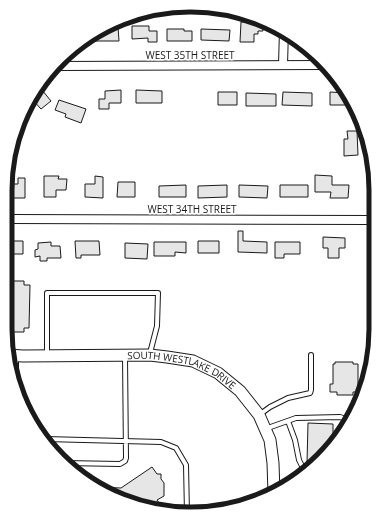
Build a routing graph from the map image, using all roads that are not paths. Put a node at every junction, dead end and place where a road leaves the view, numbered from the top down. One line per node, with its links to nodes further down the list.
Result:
1 (284, 38): 2 (street)
2 (284, 65): 3 (street, WEST 35TH STREET); 4 (street, WEST 35TH STREET)
3 (318, 65)
4 (62, 66)
5 (12, 219): 6 (street, WEST 34TH STREET)
6 (369, 220)
7 (14, 355): 10 (street, SOUTH WESTLAKE DRIVE)
8 (150, 355): 10 (lane); 11 (street, SOUTH WESTLAKE DRIVE); 12 (street, SOUTH WESTLAKE DRIVE)
9 (312, 355): 12 (lane)
10 (47, 356): 11 (street, SOUTH WESTLAKE DRIVE)
11 (125, 356): 17 (lane)
12 (259, 415): 15 (street, SOUTH WESTLAKE DRIVE)
13 (345, 419): 14 (lane)
14 (288, 421): 15 (lane); 19 (lane)
15 (265, 429): 20 (street, SOUTH WESTLAKE DRIVE)
16 (51, 439): 17 (lane)
17 (126, 441): 18 (lane); 21 (lane)
18 (73, 463)
19 (303, 467)
20 (275, 485)
21 (187, 507)

